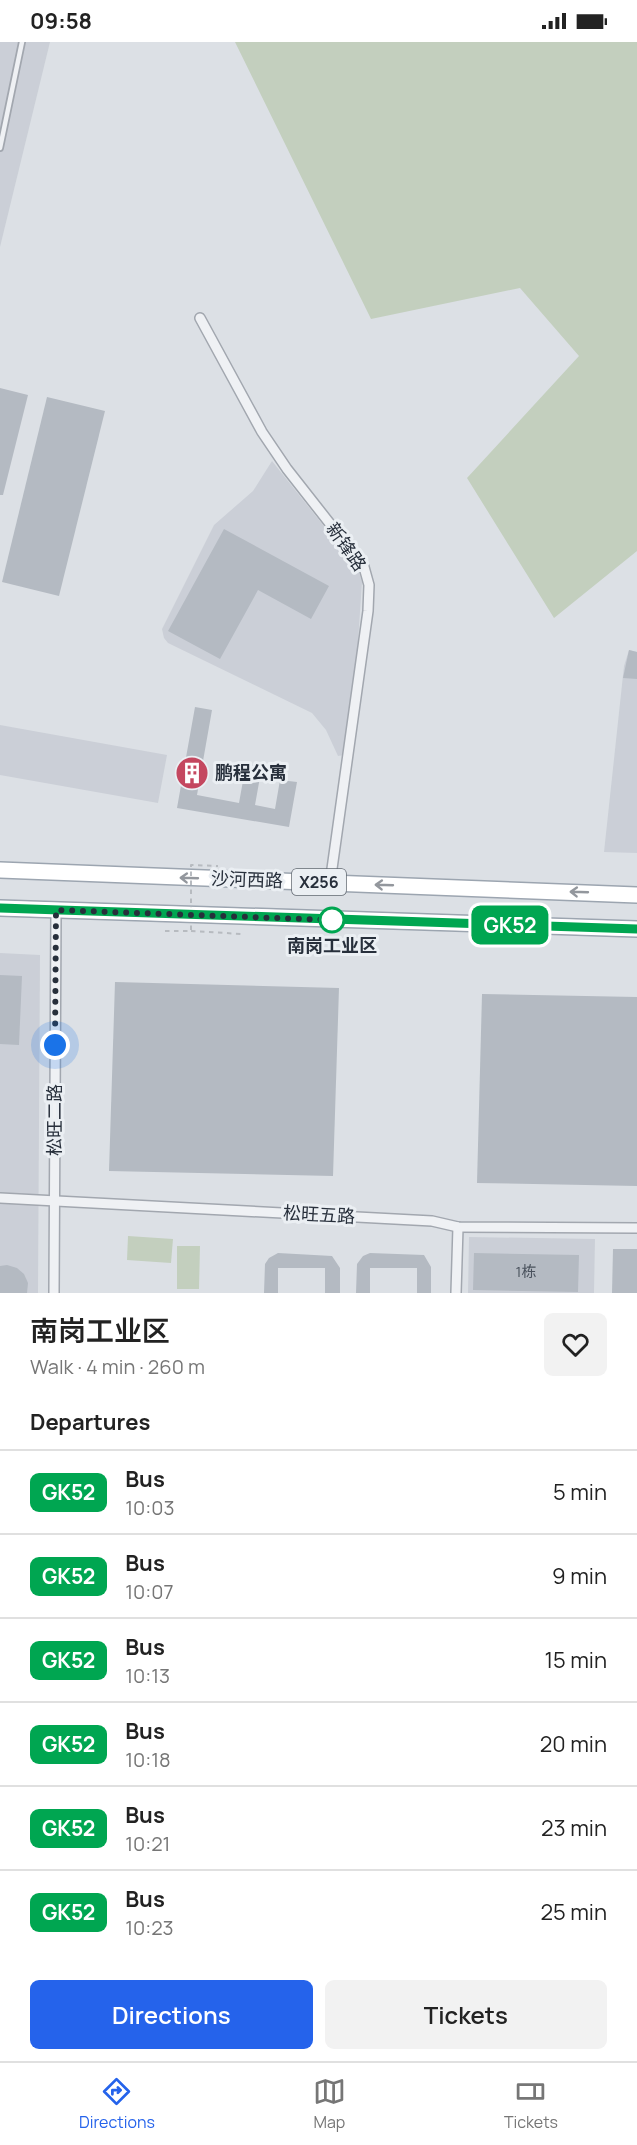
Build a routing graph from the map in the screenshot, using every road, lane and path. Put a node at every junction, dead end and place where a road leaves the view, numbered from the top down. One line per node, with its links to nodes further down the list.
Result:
1 (22, 42): 2 (lane)
2 (0, 148)
3 (200, 318): 6 (street, 新锋路)
4 (218, 866): 12 (path, bridge)
5 (0, 870): 6 (main road, 沙河西路 / X256, one-way to 5)
6 (330, 883): 7 (main road, 沙河西路 / X256, one-way to 6)
7 (637, 895)
8 (0, 908): 9 (main road, 沙河西路 / X256)
9 (56, 910): 10 (main road, 沙河西路 / X256); 15 (street, 松旺二路)
10 (637, 929)
11 (165, 931): 12 (path, bridge)
12 (191, 931): 13 (path)
13 (242, 934)
14 (0, 1197): 15 (street, 松旺五路)
15 (54, 1202): 16 (street, 松旺五路); 18 (street, 松旺二路)
16 (458, 1227): 17 (street, 松旺五路); 19 (street)
17 (637, 1228)
18 (54, 1293)
19 (456, 1293)

